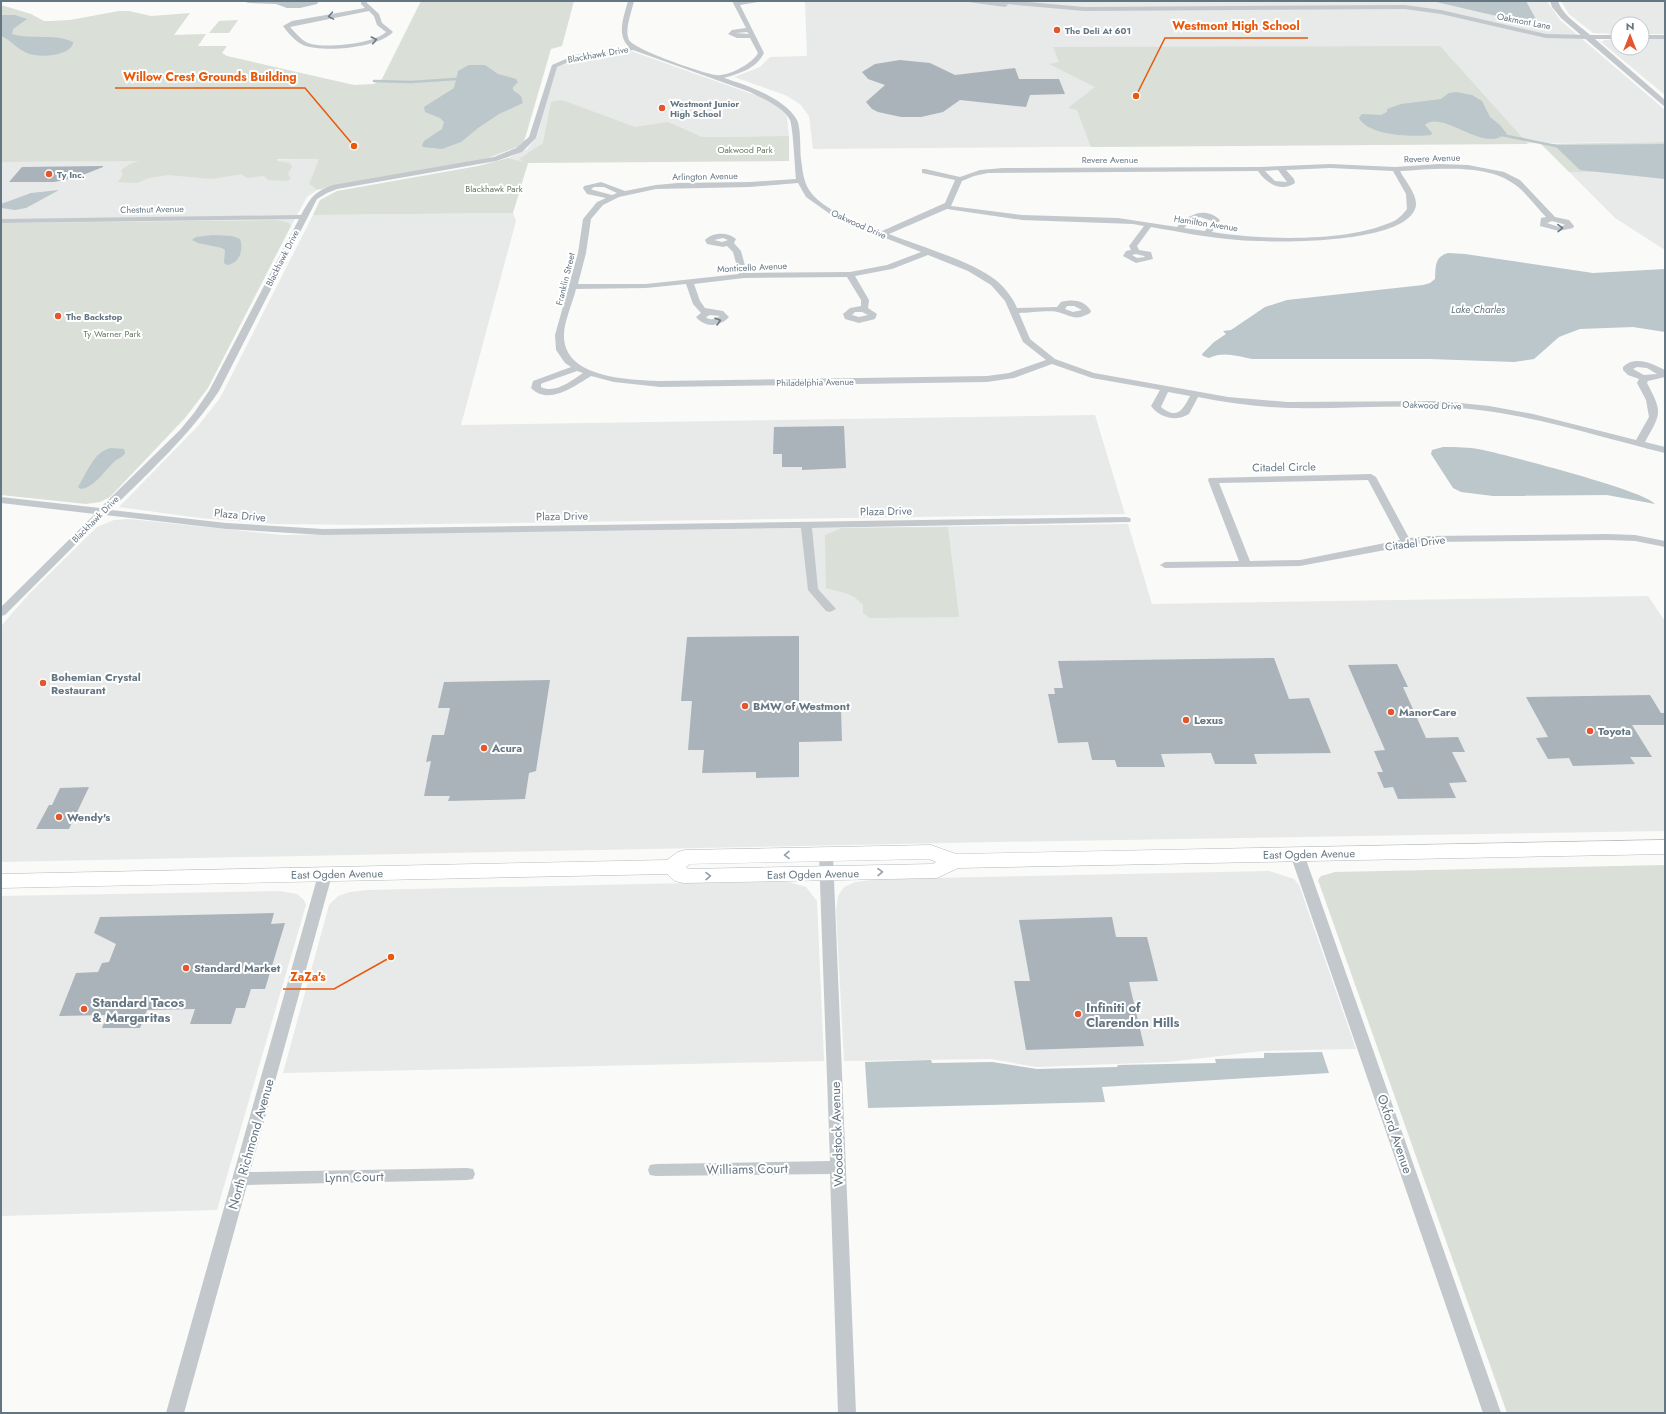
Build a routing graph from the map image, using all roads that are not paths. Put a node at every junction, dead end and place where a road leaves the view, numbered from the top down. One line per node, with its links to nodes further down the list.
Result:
1 (364, 1): 8 (street)
2 (631, 1): 16 (street)
3 (761, 1): 7 (street)
4 (964, 1): 9 (street, Oakmont Lane)
5 (998, 1): 9 (street, Oakmont Lane)
6 (1554, 1): 12 (street)
7 (735, 2): 10 (street)
8 (370, 9): 8 (street, one-way to 8)
9 (1428, 10): 12 (street, Oakmont Lane)
10 (749, 30): 11 (street); 11 (street)
11 (753, 36): 17 (street)
12 (1589, 37): 13 (street, Oakmont Lane); 18 (street)
13 (1610, 37)
14 (1650, 37): 15 (street)
15 (1665, 37)
16 (635, 48): 17 (street, Oakwood Drive); 28 (street, Blackhawk Drive)
17 (716, 78): 24 (street, Oakwood Drive)
18 (1665, 104)
19 (1280, 168): 20 (street, Revere Avenue); 20 (street); 21 (street, Revere Avenue)
20 (1260, 169): 23 (street, Revere Avenue)
21 (1395, 169): 29 (street, Revere Avenue); 34 (street, Hamilton Avenue)
22 (925, 171): 23 (street)
23 (961, 179): 27 (street)
24 (800, 181): 25 (street, Arlington Avenue); 33 (street, Oakwood Drive)
25 (624, 193): 26 (street, Arlington Avenue); 26 (street)
26 (612, 197): 41 (street, Franklin Street)
27 (946, 207): 31 (street, Hamilton Avenue); 33 (street)
28 (304, 217): 30 (street, Chestnut Avenue); 55 (street, Blackhawk Drive)
29 (1552, 219)
30 (1, 221)
31 (1149, 224): 32 (street, Hamilton Avenue); 37 (street)
32 (1179, 229): 34 (street, Hamilton Avenue); 34 (street)
33 (881, 234): 36 (street, Oakwood Drive)
34 (1207, 234)
35 (730, 243): 39 (street)
36 (928, 252): 38 (street, Monticello Avenue); 44 (street, Oakwood Drive)
37 (1136, 252)
38 (850, 274): 39 (street, Monticello Avenue); 42 (street)
39 (744, 276): 40 (street, Monticello Avenue)
40 (690, 283): 41 (street, Monticello Avenue); 45 (street)
41 (574, 287): 47 (street, Franklin Street)
42 (863, 309)
43 (1060, 309): 44 (street)
44 (1015, 311): 46 (street, Oakwood Drive)
45 (707, 312)
46 (1052, 361): 48 (street, Philadelphia Avenue); 50 (street, Oakwood Drive)
47 (577, 368): 48 (street, Philadelphia Avenue); 48 (street)
48 (590, 373)
49 (1644, 378): 52 (street)
50 (1165, 389): 51 (street, Oakwood Drive); 51 (street)
51 (1194, 395): 52 (street, Oakwood Drive)
52 (1639, 444): 53 (street, Oakwood Drive)
53 (1665, 450)
54 (1, 500): 55 (street, Plaza Drive)
55 (103, 512): 57 (street, Plaza Drive); 63 (street, Blackhawk Drive)
56 (1126, 520): 57 (street, Plaza Drive)
57 (806, 524): 62 (street)
58 (1406, 542): 59 (street, Citadel Drive); 60 (street, Citadel Drive); 60 (street, Citadel Circle)
59 (1665, 544)
60 (1246, 564): 61 (street, Citadel Drive)
61 (1165, 565)
62 (830, 609)
63 (1, 613)
64 (1665, 847): 65 (main road, East Ogden Avenue)
65 (1297, 854): 66 (main road, East Ogden Avenue); 75 (street, Oxford Avenue)
66 (827, 864): 67 (main road, East Ogden Avenue); 69 (street, Woodstock Avenue)
67 (325, 875): 68 (main road, East Ogden Avenue); 72 (street, North Richmond Avenue)
68 (1, 881)
69 (838, 1167): 70 (street, Williams Court); 74 (street, Woodstock Avenue)
70 (656, 1170)
71 (467, 1174): 72 (street, Lynn Court)
72 (241, 1179): 73 (street, North Richmond Avenue)
73 (175, 1413)
74 (847, 1413)
75 (1492, 1413)

